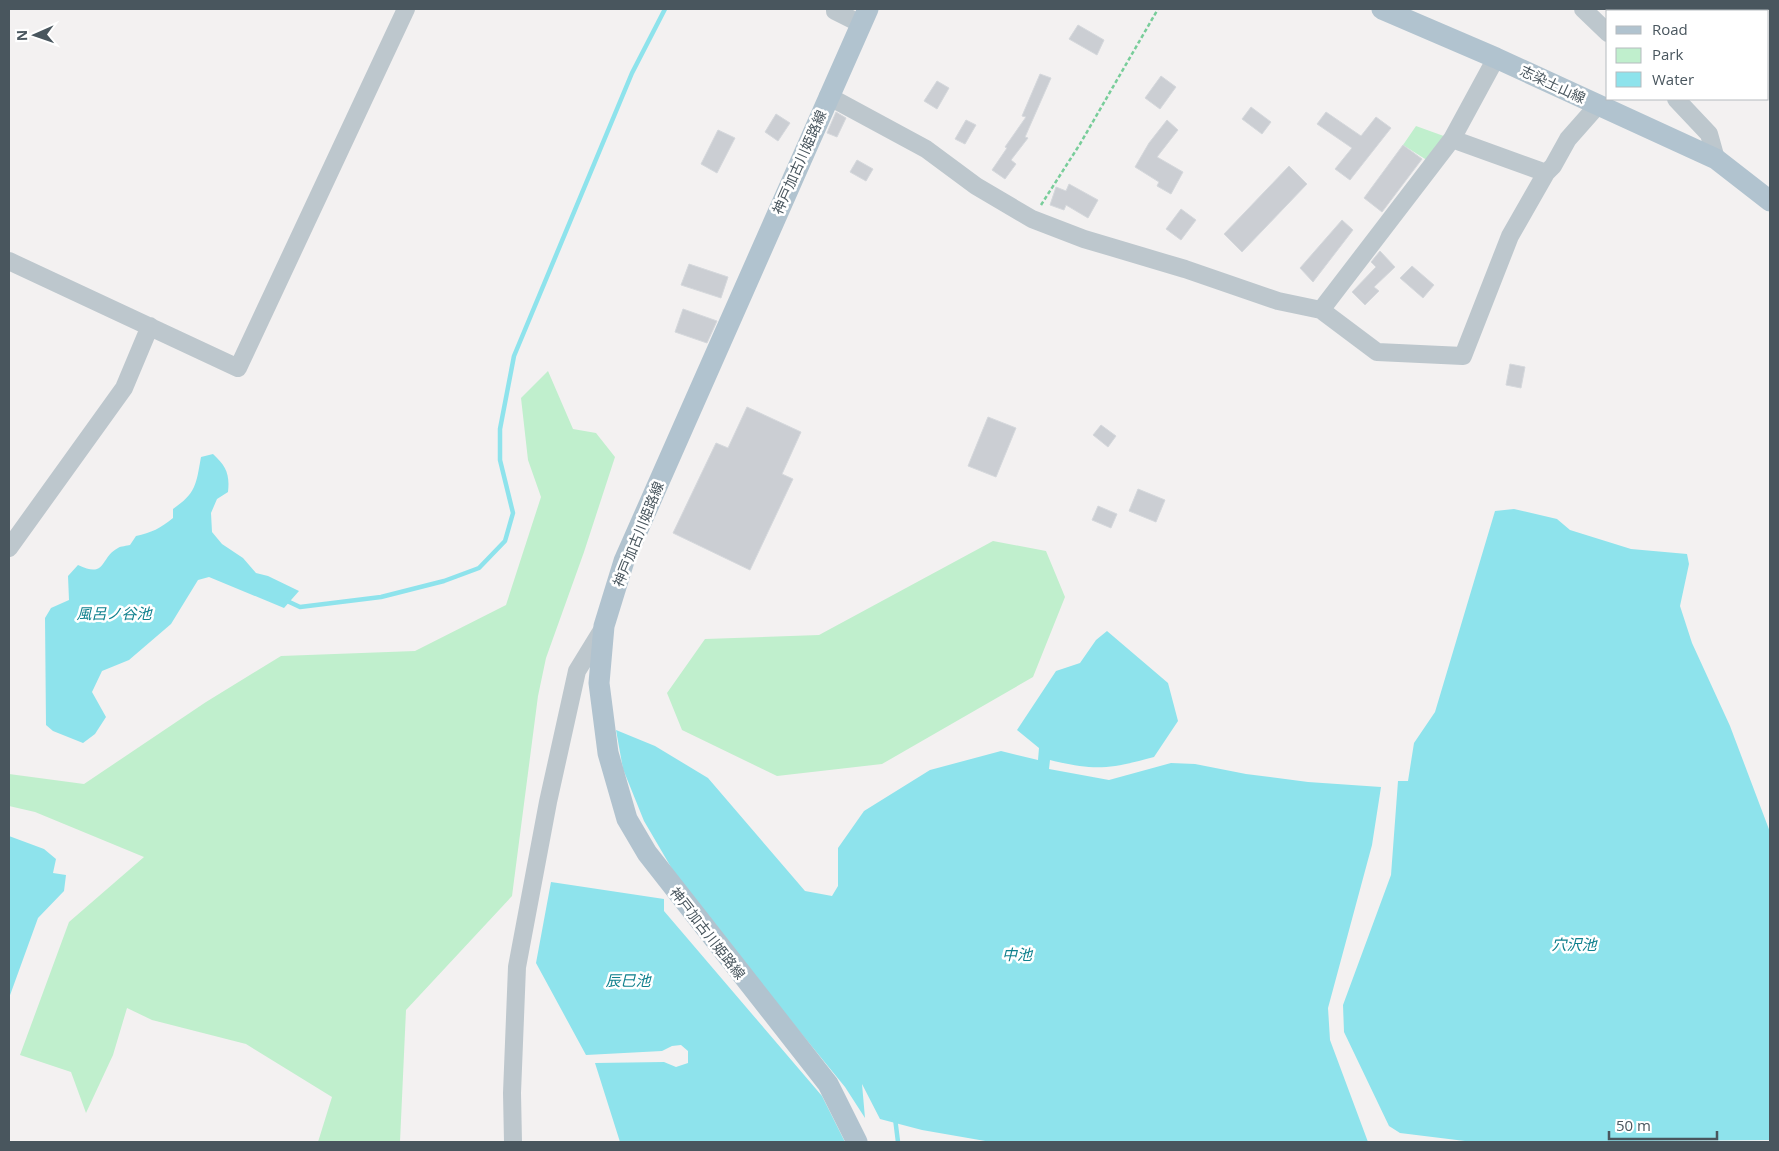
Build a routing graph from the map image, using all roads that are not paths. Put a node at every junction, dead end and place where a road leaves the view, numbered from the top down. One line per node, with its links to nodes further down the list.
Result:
1 (406, 9): 17 (street)
2 (835, 9): 5 (street)
3 (1382, 9): 7 (main road, 志染土山線)
4 (1582, 9): 6 (street)
5 (864, 16): 8 (main road, 神戸加古川姫路線)
6 (1606, 31)
7 (1496, 58): 10 (main road, 志染土山線); 11 (street)
8 (828, 96): 16 (street); 19 (main road, 神戸加古川姫路線)
9 (1677, 100): 12 (street)
10 (1598, 105): 12 (main road, 志染土山線); 13 (street)
11 (1452, 140): 13 (street); 16 (street)
12 (1716, 159): 14 (main road, 志染土山線)
13 (1546, 173): 16 (street)
14 (1770, 201)
15 (9, 261): 17 (street)
16 (1321, 310)
17 (150, 326): 18 (street)
18 (9, 548)
19 (604, 626): 20 (street); 21 (main road, 神戸加古川姫路線)
20 (513, 1142)
21 (857, 1142)

